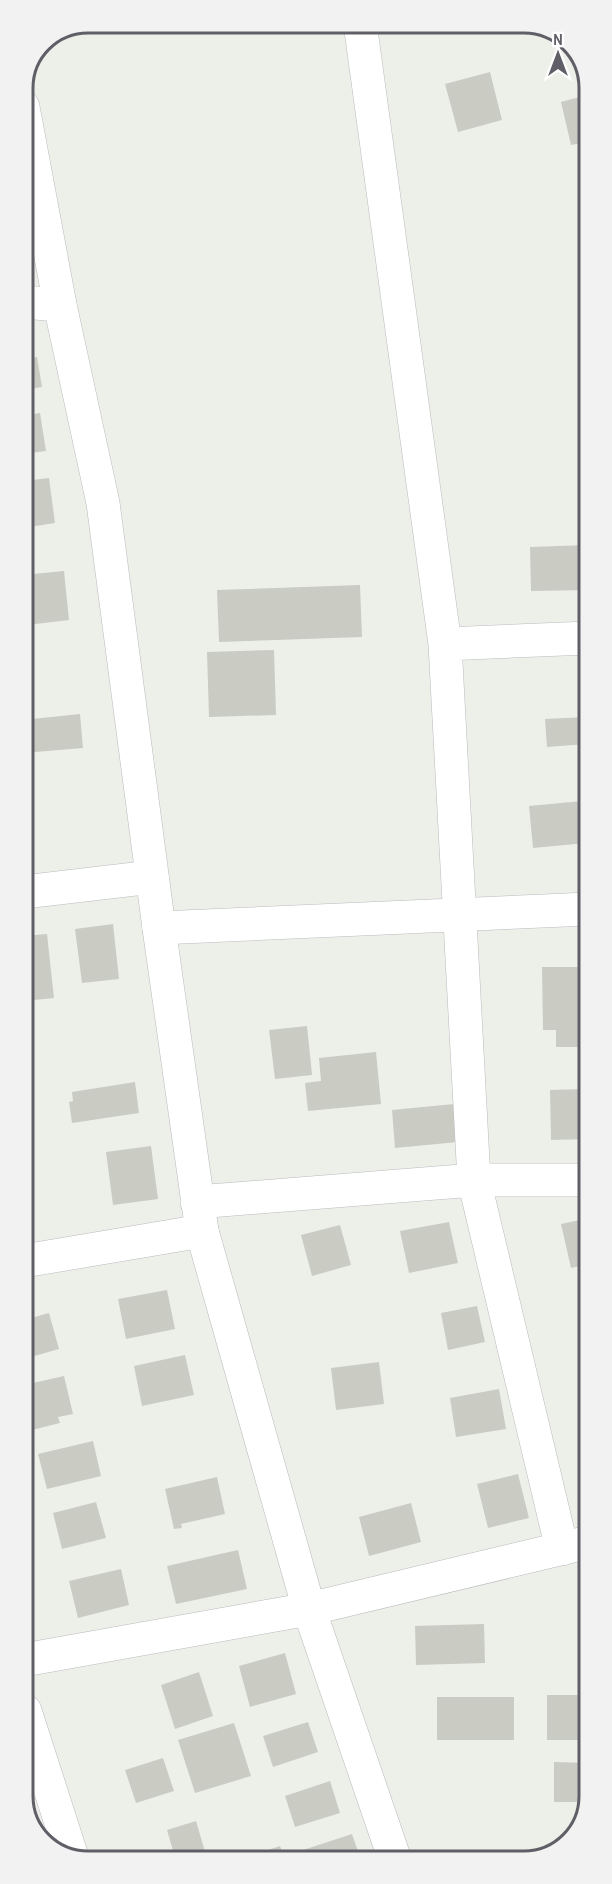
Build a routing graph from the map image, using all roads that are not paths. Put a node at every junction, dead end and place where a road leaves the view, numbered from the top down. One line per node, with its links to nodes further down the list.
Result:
1 (361, 33): 6 (street)
2 (33, 161): 4 (street)
3 (33, 303): 4 (street)
4 (60, 305): 7 (street)
5 (579, 638): 6 (street)
6 (445, 644): 10 (street)
7 (152, 877): 8 (street); 11 (street)
8 (33, 891)
9 (579, 909): 10 (street)
10 (459, 915): 11 (street); 12 (street)
11 (159, 927): 14 (street)
12 (474, 1180): 13 (street); 14 (street); 16 (street)
13 (579, 1180)
14 (200, 1216): 15 (street); 17 (street)
15 (33, 1259)
16 (576, 1545): 17 (street)
17 (309, 1608): 18 (street); 21 (street)
18 (33, 1658)
19 (33, 1738): 20 (street)
20 (69, 1848)
21 (392, 1851)

